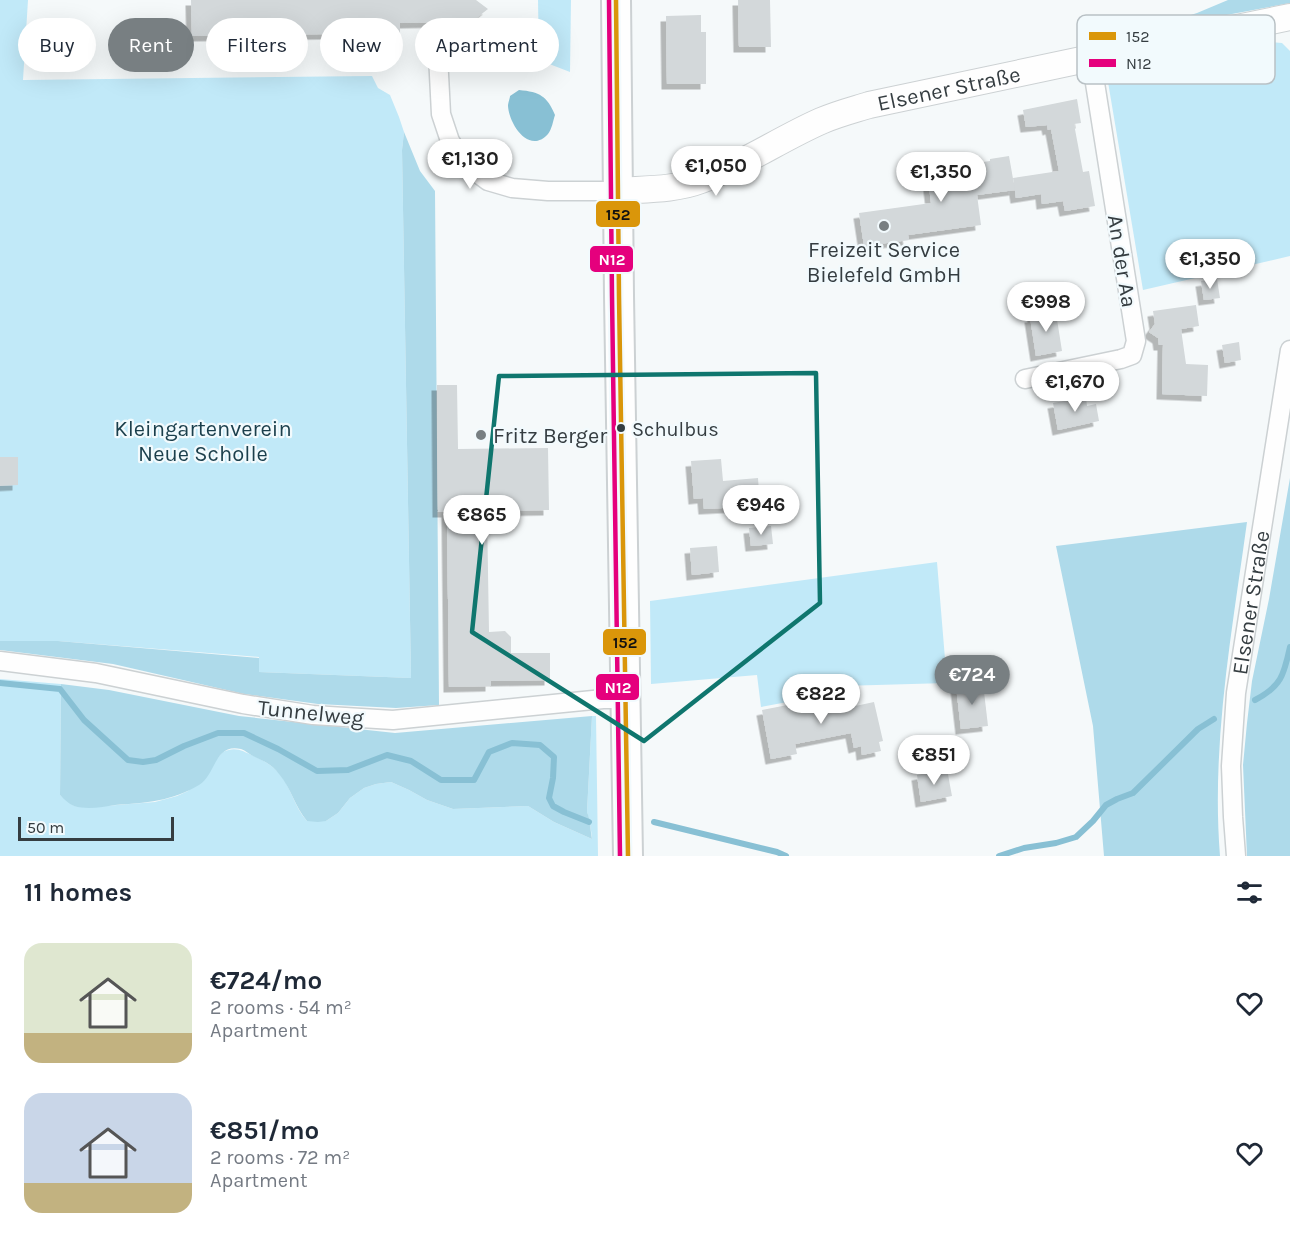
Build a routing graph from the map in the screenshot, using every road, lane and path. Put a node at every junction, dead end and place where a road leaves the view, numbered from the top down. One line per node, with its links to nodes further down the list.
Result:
1 (616, 0): 7 (main road)
2 (1290, 17): 3 (main road, Elsener Straße)
3 (1275, 20)
4 (1077, 61): 7 (main road, Elsener Straße)
5 (439, 72): 7 (street)
6 (1095, 84): 9 (street, An der Aa)
7 (618, 191): 11 (main road)
8 (1290, 350): 13 (street, Elsener Straße)
9 (1025, 379)
10 (0, 661): 11 (street, Tunnelweg)
11 (626, 699): 12 (main road)
12 (628, 856)
13 (1236, 856)

